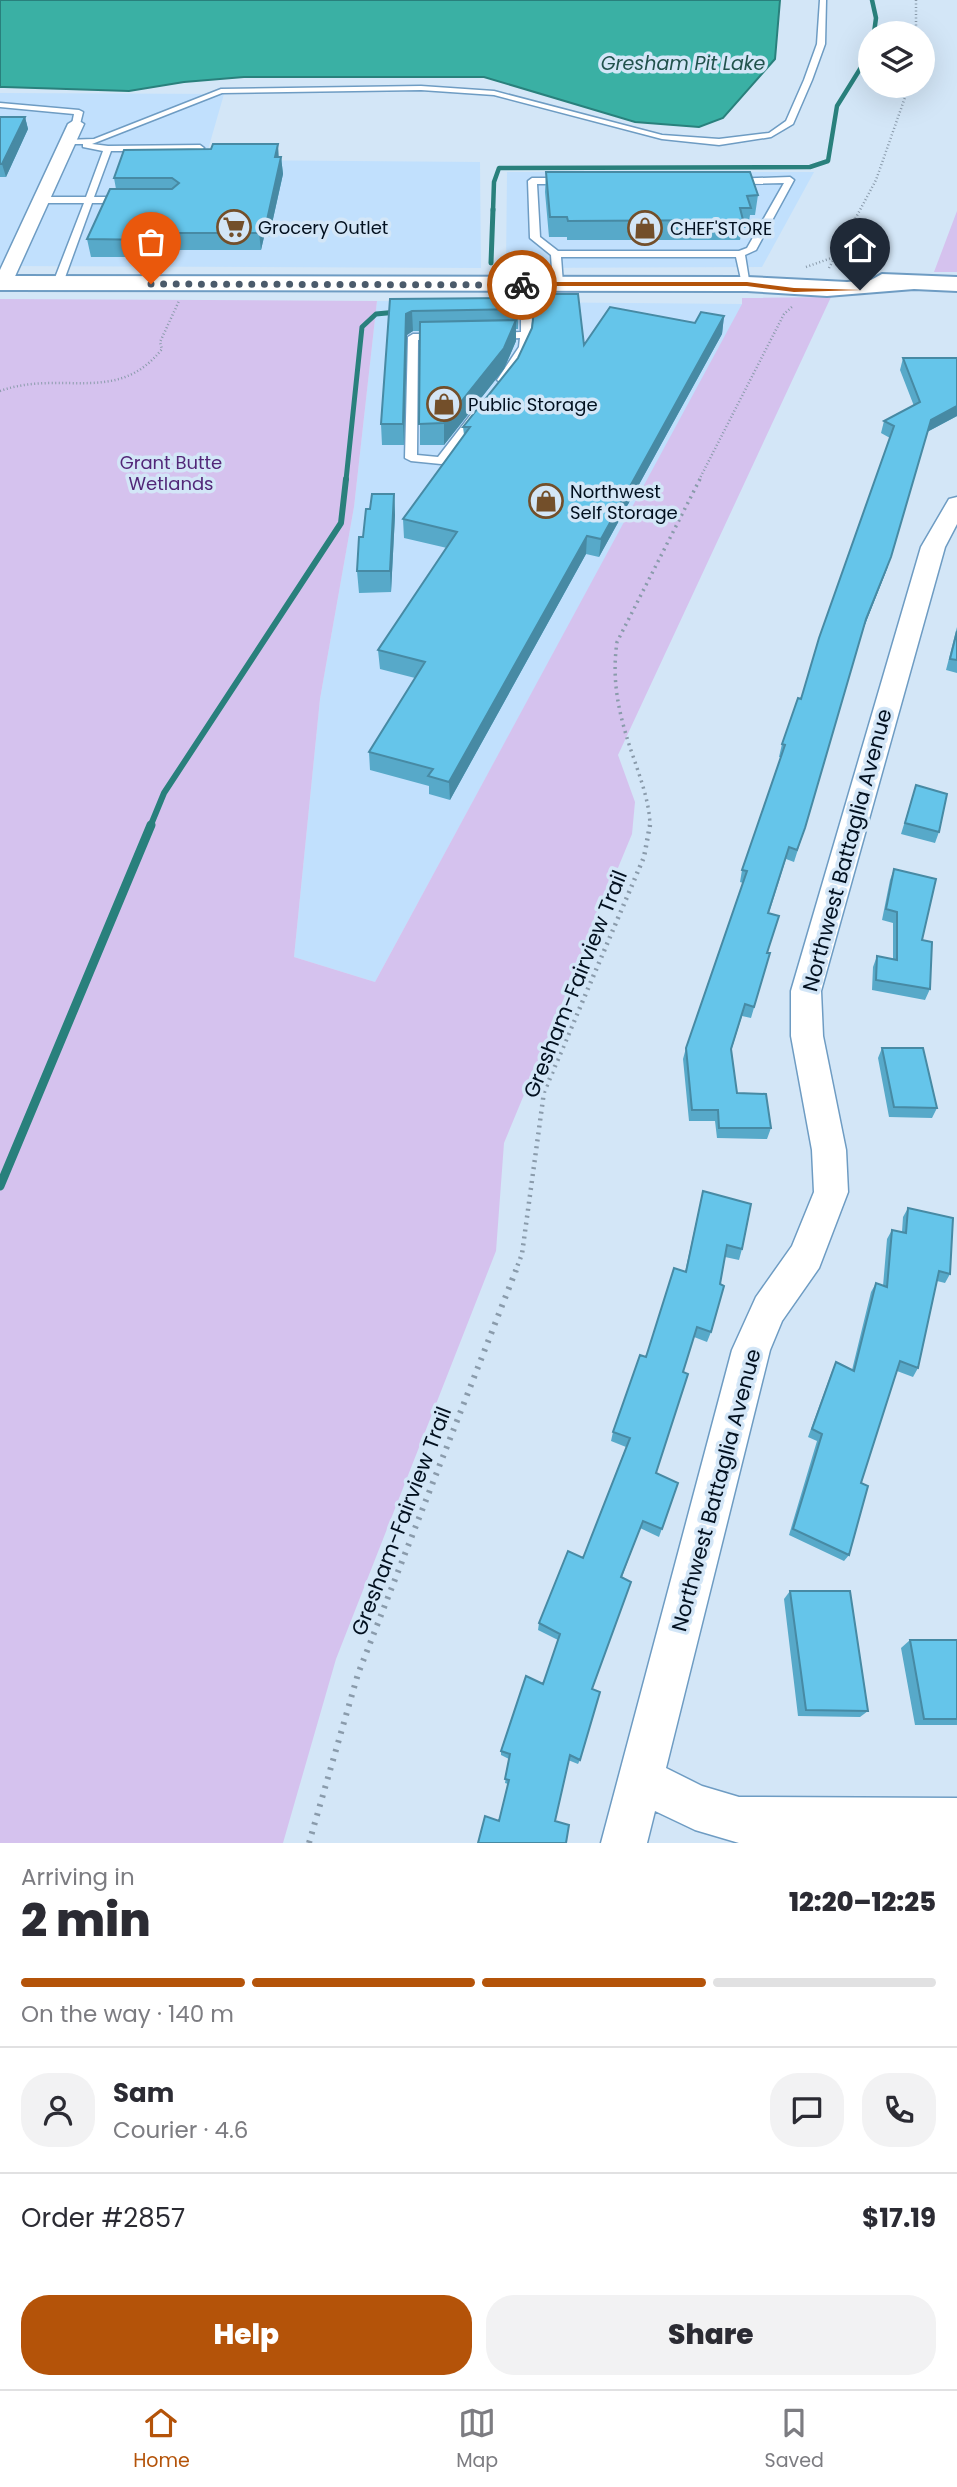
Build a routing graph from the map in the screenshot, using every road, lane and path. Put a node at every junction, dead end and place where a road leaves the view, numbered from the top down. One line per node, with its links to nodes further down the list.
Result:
1 (823, 0): 7 (lane)
2 (916, 0): 3 (path)
3 (916, 21)
4 (906, 98): 17 (path)
5 (0, 105): 6 (lane)
6 (76, 124): 7 (street)
7 (67, 142): 9 (lane); 12 (street)
8 (200, 148): 9 (lane)
9 (108, 149): 13 (lane)
10 (572, 181): 15 (lane)
11 (722, 181): 16 (lane)
12 (41, 200): 13 (lane); 18 (street)
13 (89, 200): 14 (lane); 19 (lane)
14 (132, 200)
15 (556, 254): 16 (lane); 21 (lane)
16 (740, 254): 22 (lane)
17 (826, 272)
18 (2, 283): 19 (main road)
19 (58, 283): 20 (main road)
20 (175, 284): 24 (main road); 30 (path)
21 (558, 284): 22 (main road); 24 (main road)
22 (747, 284): 23 (main road)
23 (957, 284)
24 (524, 285): 26 (lane)
25 (784, 314): 35 (path, Gresham-Fairview Trail)
26 (525, 335): 28 (lane); 29 (lane)
27 (450, 336): 31 (lane)
28 (488, 336)
29 (498, 386)
30 (0, 391)
31 (483, 407)
32 (957, 504): 33 (street, Northwest Battaglia Avenue)
33 (640, 1779): 34 (street); 36 (street, Northwest Battaglia Avenue)
34 (957, 1821)
35 (309, 1843)
36 (624, 1843)

